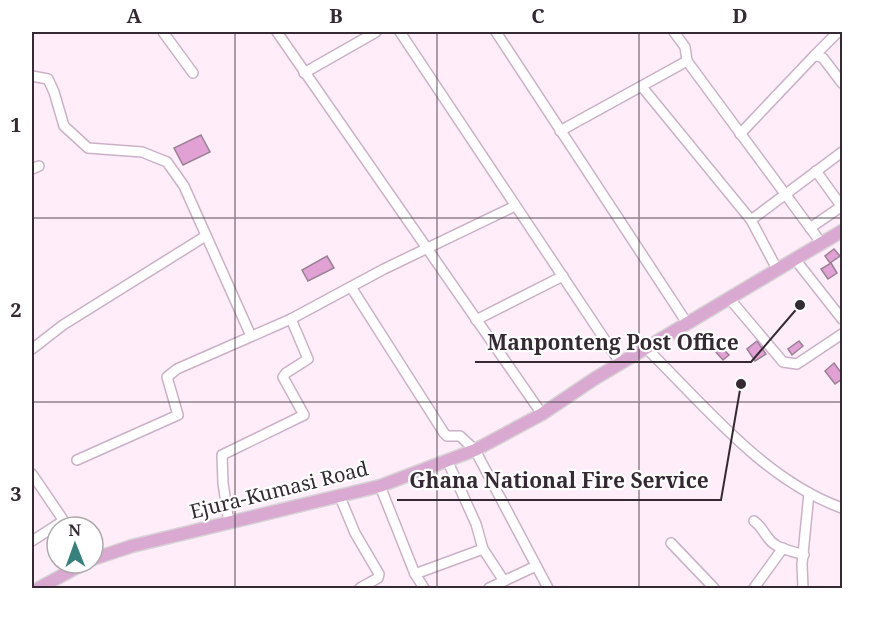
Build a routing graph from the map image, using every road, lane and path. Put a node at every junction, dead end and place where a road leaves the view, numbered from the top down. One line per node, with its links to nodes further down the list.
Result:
1 (163, 32): 10 (street)
2 (277, 32): 11 (street)
3 (376, 32): 11 (street)
4 (400, 32): 20 (street)
5 (496, 32): 15 (street)
6 (674, 32): 9 (street)
7 (838, 32): 8 (street)
8 (815, 55): 13 (street); 16 (street)
9 (687, 61): 14 (street); 16 (street)
10 (194, 73)
11 (304, 73): 27 (street)
12 (32, 76): 25 (street)
13 (841, 76)
14 (643, 88): 15 (street); 22 (street)
15 (560, 131): 36 (street)
16 (741, 134): 19 (street)
17 (843, 152): 18 (street)
18 (816, 171): 19 (street); 21 (street)
19 (785, 196): 22 (street); 23 (street)
20 (515, 206): 27 (street); 30 (street)
21 (842, 206): 23 (street)
22 (751, 219): 29 (street)
23 (810, 228): 26 (street)
24 (843, 231): 26 (main road, Ejura-Kumasi Road)
25 (204, 237): 38 (street); 39 (street)
26 (822, 244): 28 (main road, Ejura-Kumasi Road)
27 (427, 251): 31 (street); 35 (street)
28 (794, 258): 29 (main road, Ejura-Kumasi Road); 34 (street)
29 (777, 268): 32 (main road, Ejura-Kumasi Road)
30 (563, 276): 35 (street); 41 (street)
31 (351, 287): 33 (street); 43 (street)
32 (729, 298): 36 (main road, Ejura-Kumasi Road); 37 (street)
33 (291, 319): 38 (street); 53 (street)
34 (843, 319)
35 (476, 320): 42 (street)
36 (687, 323): 40 (main road, Ejura-Kumasi Road)
37 (843, 334)
38 (251, 336): 44 (street)
39 (32, 349)
40 (647, 349): 41 (main road, Ejura-Kumasi Road); 48 (street)
41 (621, 364): 42 (main road, Ejura-Kumasi Road)
42 (542, 414): 43 (main road, Ejura-Kumasi Road)
43 (475, 450): 45 (main road, Ejura-Kumasi Road); 59 (street)
44 (76, 460)
45 (448, 462): 47 (main road, Ejura-Kumasi Road); 56 (street)
46 (32, 474): 51 (street)
47 (380, 486): 49 (main road, Ejura-Kumasi Road); 60 (street)
48 (810, 493): 50 (street); 58 (street)
49 (340, 497): 53 (main road, Ejura-Kumasi Road); 64 (street)
50 (843, 508)
51 (60, 515)
52 (754, 521): 55 (street)
53 (229, 524): 57 (main road, Ejura-Kumasi Road)
54 (671, 543): 68 (street)
55 (783, 548): 58 (street); 69 (street)
56 (483, 549): 60 (street); 62 (street)
57 (105, 555)
58 (804, 555): 70 (street)
59 (536, 566): 62 (street); 67 (street)
60 (416, 574): 65 (street)
61 (63, 575): 63 (main road)
62 (504, 581): 66 (street)
63 (39, 588)
64 (360, 588)
65 (424, 588)
66 (489, 588)
67 (548, 588)
68 (714, 588)
69 (754, 588)
70 (803, 588)

